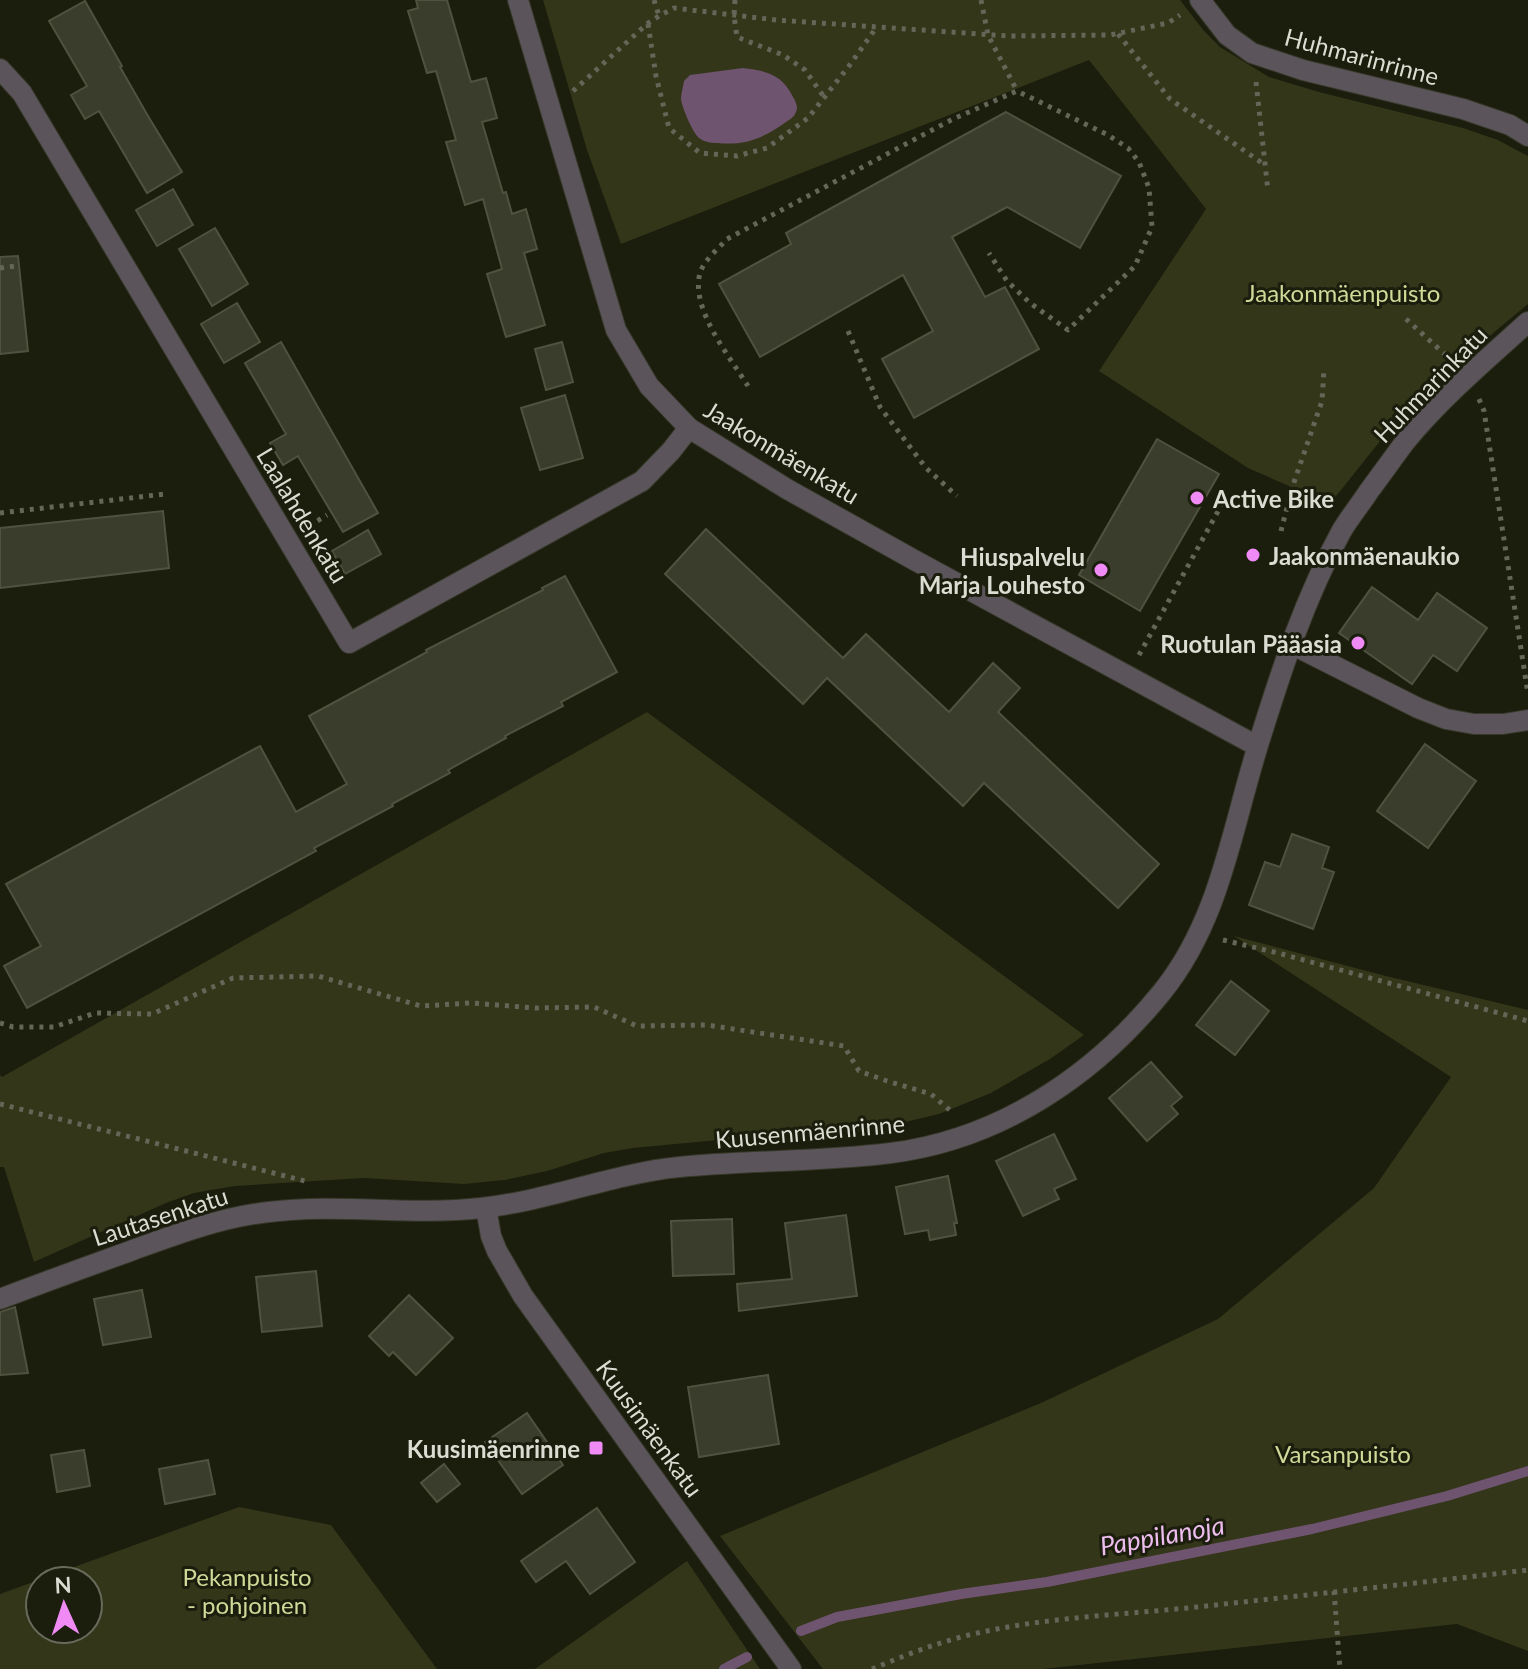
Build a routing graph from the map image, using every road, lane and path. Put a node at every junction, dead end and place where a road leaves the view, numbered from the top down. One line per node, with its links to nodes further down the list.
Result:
1 (518, 0): 16 (street, Jaakonmäenkatu)
2 (654, 0): 6 (path)
3 (735, 0): 7 (path)
4 (981, 0): 11 (path)
5 (1200, 0): 10 (path); 12 (street, Huhmarinrinne)
6 (659, 16): 7 (path); 8 (path)
7 (734, 16): 9 (path); 15 (path)
8 (648, 23): 15 (path); 16 (path)
9 (877, 27): 11 (path); 15 (path)
10 (1118, 34): 11 (path); 18 (path)
11 (988, 35): 14 (path)
12 (1252, 53): 17 (street, Huhmarinrinne); 18 (path)
13 (0, 69): 29 (street, Laalahdenkatu)
14 (1017, 91): 20 (path); 28 (path)
15 (824, 97)
16 (547, 100): 29 (street, Jaakonmäenkatu)
17 (1528, 136)
18 (1265, 165): 19 (path)
19 (1268, 191)
20 (989, 253)
21 (16, 266): 22 (path)
22 (0, 268)
23 (1406, 319): 27 (path)
24 (1528, 322): 27 (street, Huhmarinkatu)
25 (848, 331): 31 (path)
26 (1324, 369): 34 (path)
27 (1468, 376): 35 (street, Huhmarinkatu); 37 (path)
28 (748, 386)
29 (689, 428): 39 (street, Jaakonmäenkatu)
30 (165, 494): 33 (path)
31 (957, 496)
32 (1222, 504): 36 (path)
33 (0, 513)
34 (1281, 531)
35 (1291, 644): 38 (street); 39 (street, Huhmarinkatu)
36 (1137, 659)
37 (1528, 694)
38 (1528, 720)
39 (1257, 746): 40 (street, Kuusenmäenrinne)
40 (1198, 935): 41 (path); 44 (street, Kuusenmäenrinne)
41 (1528, 1021)
42 (0, 1023): 44 (path)
43 (0, 1104): 45 (path)
44 (974, 1132): 46 (street, Kuusenmäenrinne)
45 (318, 1185)
46 (486, 1208): 47 (street, Lautasenkatu); 50 (street, Kuusimäenkatu)
47 (0, 1299)
48 (1528, 1570): 49 (path)
49 (1334, 1591): 51 (path); 52 (path)
50 (791, 1669)
51 (872, 1669)
52 (1340, 1669)

